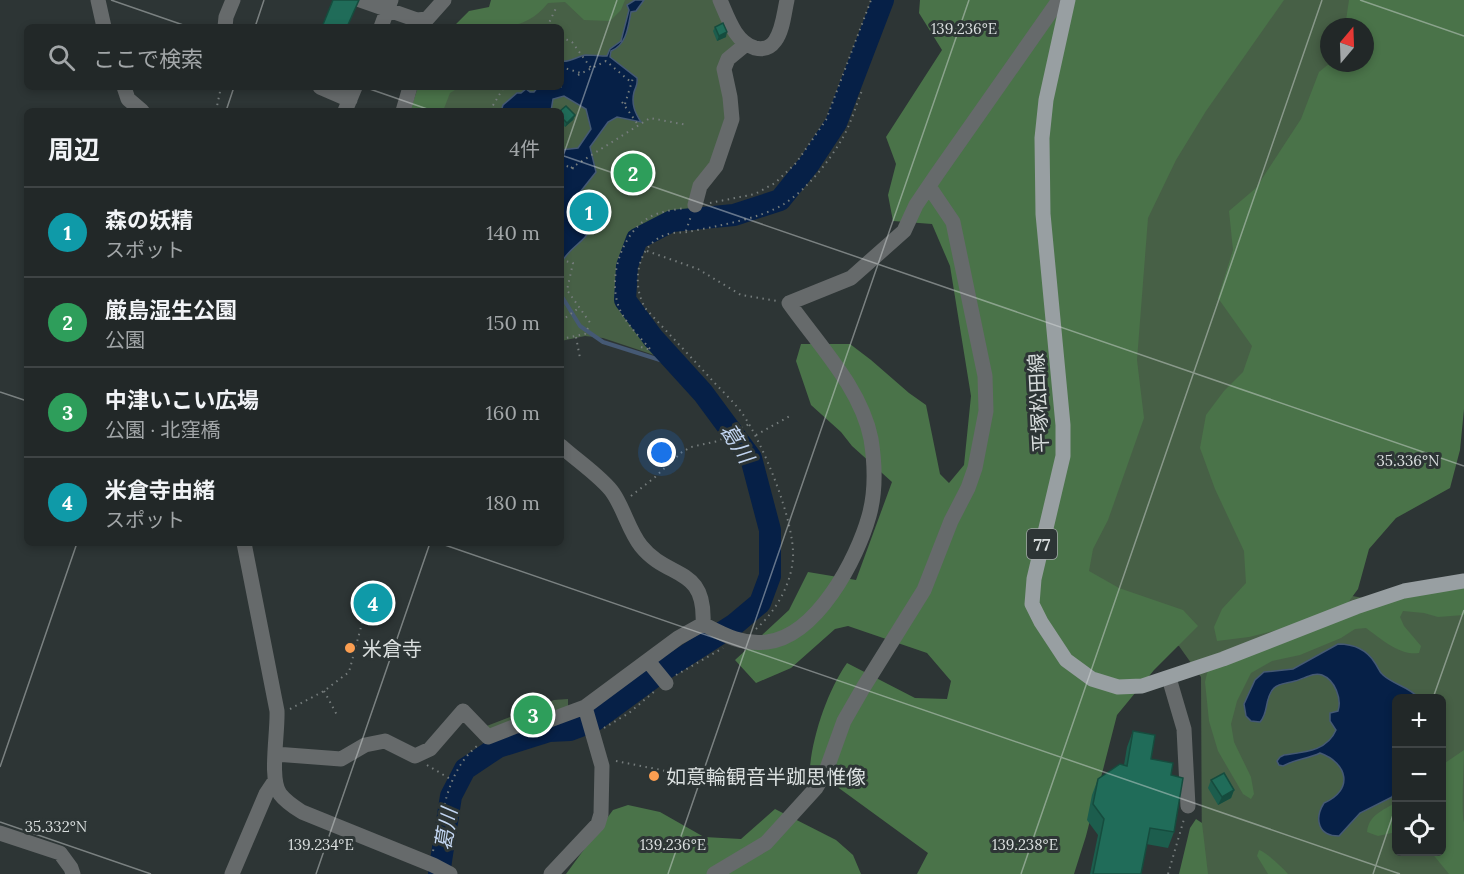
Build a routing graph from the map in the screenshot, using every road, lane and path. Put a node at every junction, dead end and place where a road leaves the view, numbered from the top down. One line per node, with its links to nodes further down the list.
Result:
1 (98, 0): 14 (street)
2 (232, 0): 15 (street)
3 (360, 0): 11 (street)
4 (426, 0): 13 (street)
5 (444, 0): 13 (street)
6 (720, 0): 19 (street)
7 (787, 0): 19 (street)
8 (871, 0): 41 (path)
9 (1059, 0): 40 (street)
10 (1068, 0): 64 (main road, 平塚松田線 / 77)
11 (390, 5): 13 (street); 16 (street)
12 (557, 6): 17 (path)
13 (430, 23)
14 (103, 24)
15 (225, 24)
16 (382, 24)
17 (548, 24)
18 (564, 38): 21 (path)
19 (745, 45): 41 (street)
20 (564, 68): 21 (path)
21 (591, 68): 23 (path)
22 (633, 78): 23 (path)
23 (632, 82): 36 (path)
24 (863, 88): 42 (path)
25 (125, 90): 31 (street)
26 (220, 90): 32 (path)
27 (328, 90): 30 (street)
28 (409, 90): 33 (street)
29 (502, 90): 34 (path)
30 (350, 99)
31 (138, 108)
32 (217, 108)
33 (404, 108)
34 (492, 108)
35 (687, 125): 36 (path)
36 (639, 126): 38 (path)
37 (564, 165): 38 (path)
38 (571, 168): 39 (path)
39 (575, 169)
40 (930, 188): 44 (street); 85 (street)
41 (695, 205): 51 (path)
42 (647, 250): 44 (path); 54 (path)
43 (564, 261): 45 (path)
44 (789, 303): 62 (street)
45 (580, 307): 46 (path); 47 (path)
46 (564, 319)
47 (591, 324)
48 (588, 328): 49 (path)
49 (576, 336): 50 (path); 52 (path)
50 (564, 338)
51 (641, 347)
52 (580, 358)
53 (790, 416): 55 (path)
54 (749, 425): 55 (path); 57 (path)
55 (756, 436): 62 (path)
56 (564, 449): 57 (street)
57 (619, 504): 61 (street)
58 (245, 546): 68 (street)
59 (1464, 581): 64 (main road, 平塚松田線 / 77)
60 (369, 597): 66 (path)
61 (707, 626): 62 (street); 63 (street)
62 (736, 640): 65 (path)
63 (648, 661): 65 (street); 67 (street)
64 (1169, 678): 78 (street)
65 (666, 682): 70 (path)
66 (324, 691): 68 (path); 69 (path)
67 (585, 710): 70 (street); 71 (street)
68 (277, 711): 72 (street)
69 (337, 715)
70 (592, 735): 74 (street)
71 (488, 737): 73 (street); 76 (path)
72 (275, 754): 73 (street); 77 (street)
73 (415, 756): 76 (path)
74 (600, 761): 75 (path); 84 (street)
75 (681, 774)
76 (452, 780): 80 (path)
77 (274, 782): 80 (street); 82 (street)
78 (1188, 806): 86 (path)
79 (0, 833): 81 (street)
80 (433, 858): 83 (street)
81 (73, 874)
82 (232, 874)
83 (450, 874)
84 (551, 874)
85 (714, 874)
86 (1168, 874)

